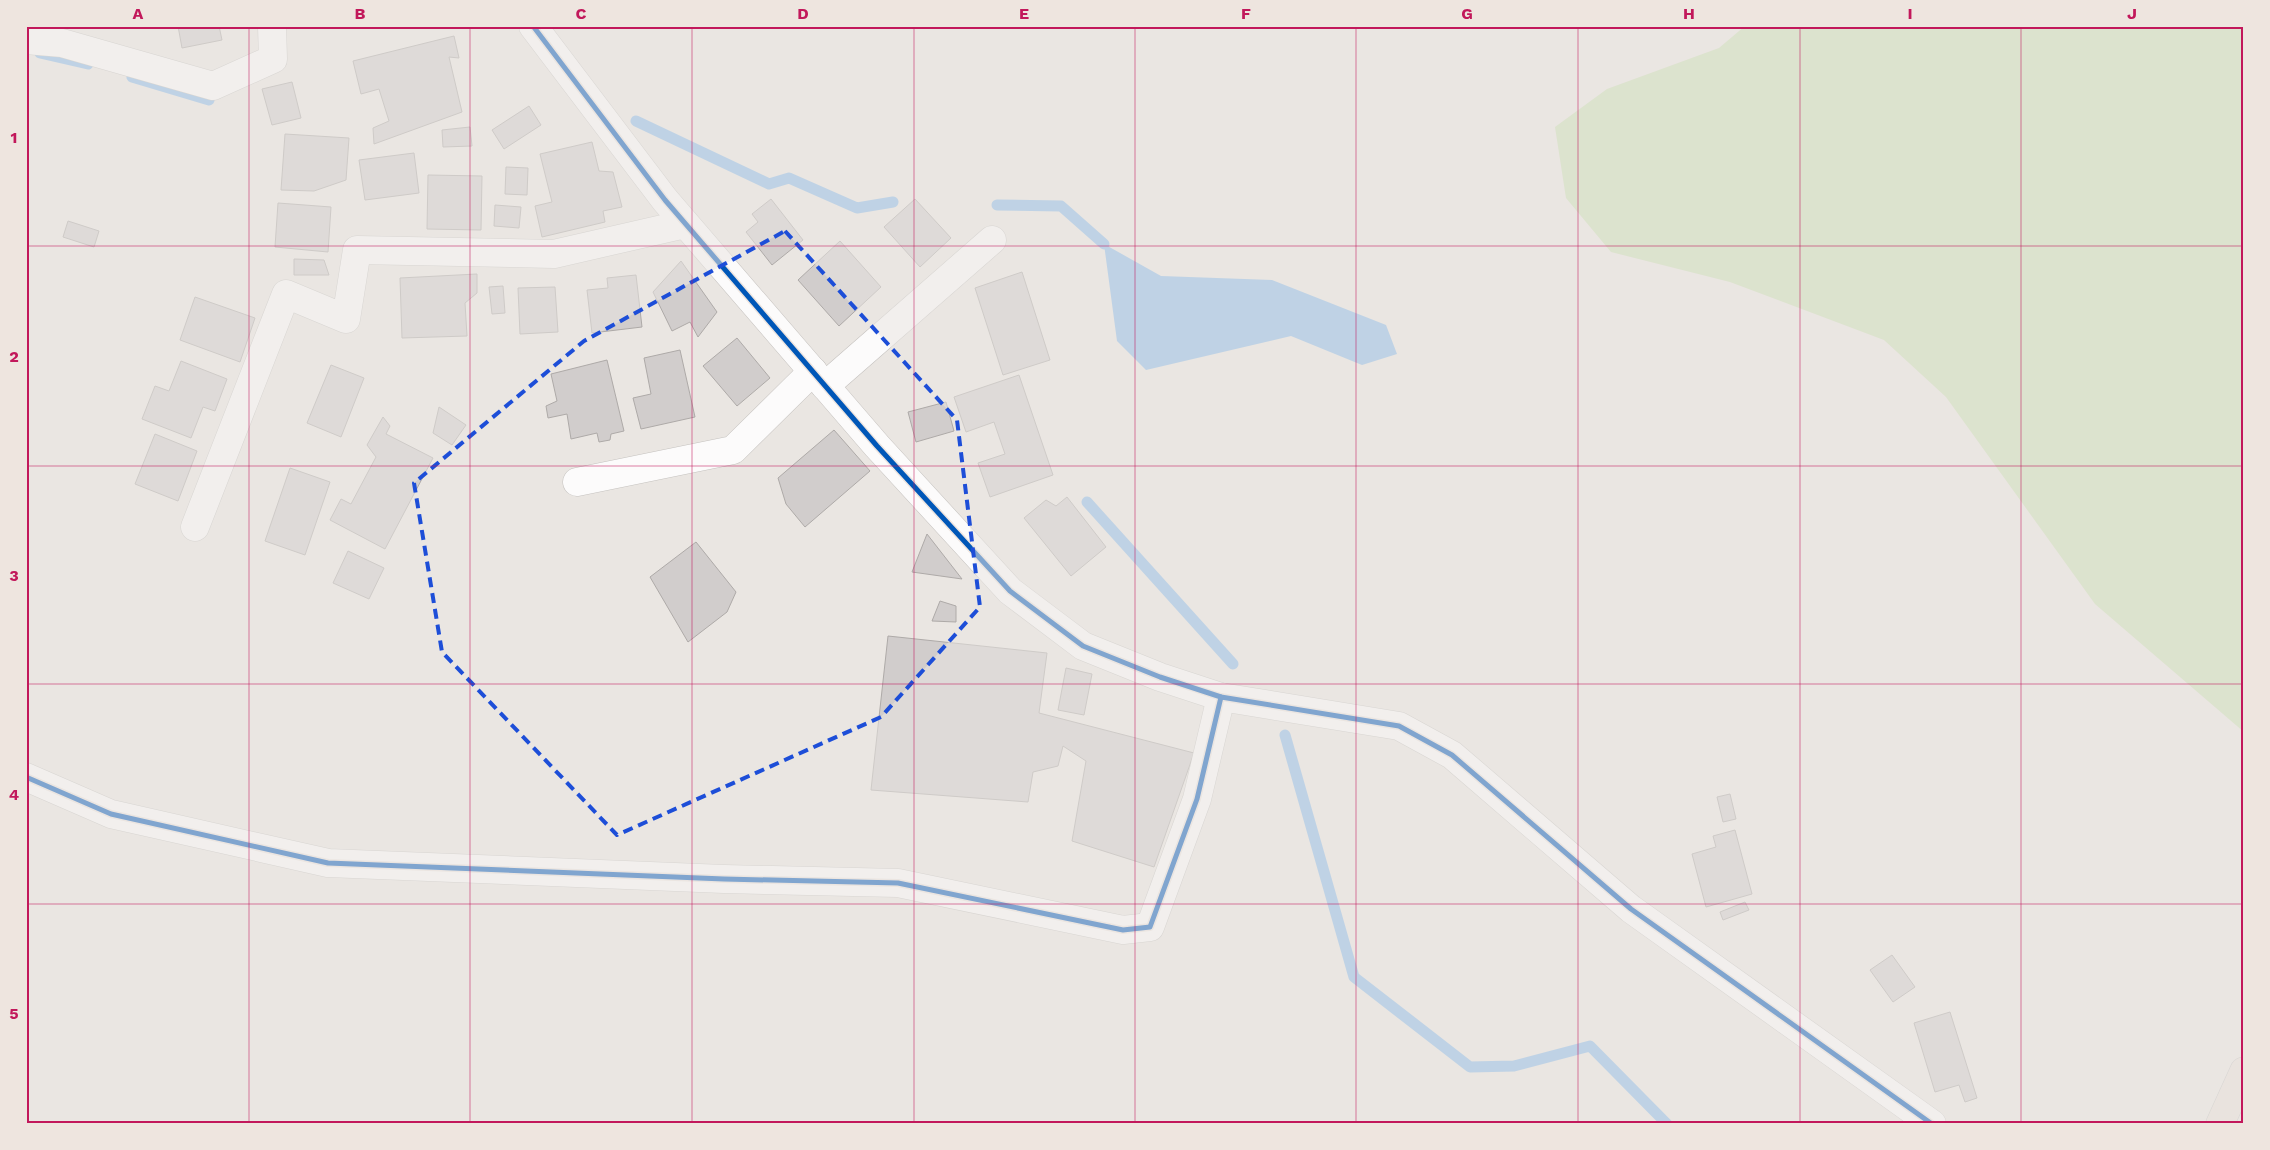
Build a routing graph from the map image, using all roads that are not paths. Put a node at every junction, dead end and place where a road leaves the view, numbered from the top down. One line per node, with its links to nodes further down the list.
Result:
1 (272, 26): 3 (street)
2 (533, 26): 4 (street)
3 (26, 40)
4 (685, 224): 6 (street); 8 (street)
5 (992, 240): 6 (street)
6 (819, 379): 7 (street); 9 (street)
7 (577, 482)
8 (195, 527)
9 (1221, 697): 10 (street); 12 (street)
10 (26, 777)
11 (2244, 1072): 13 (highway)
12 (1932, 1124)
13 (2220, 1124)

